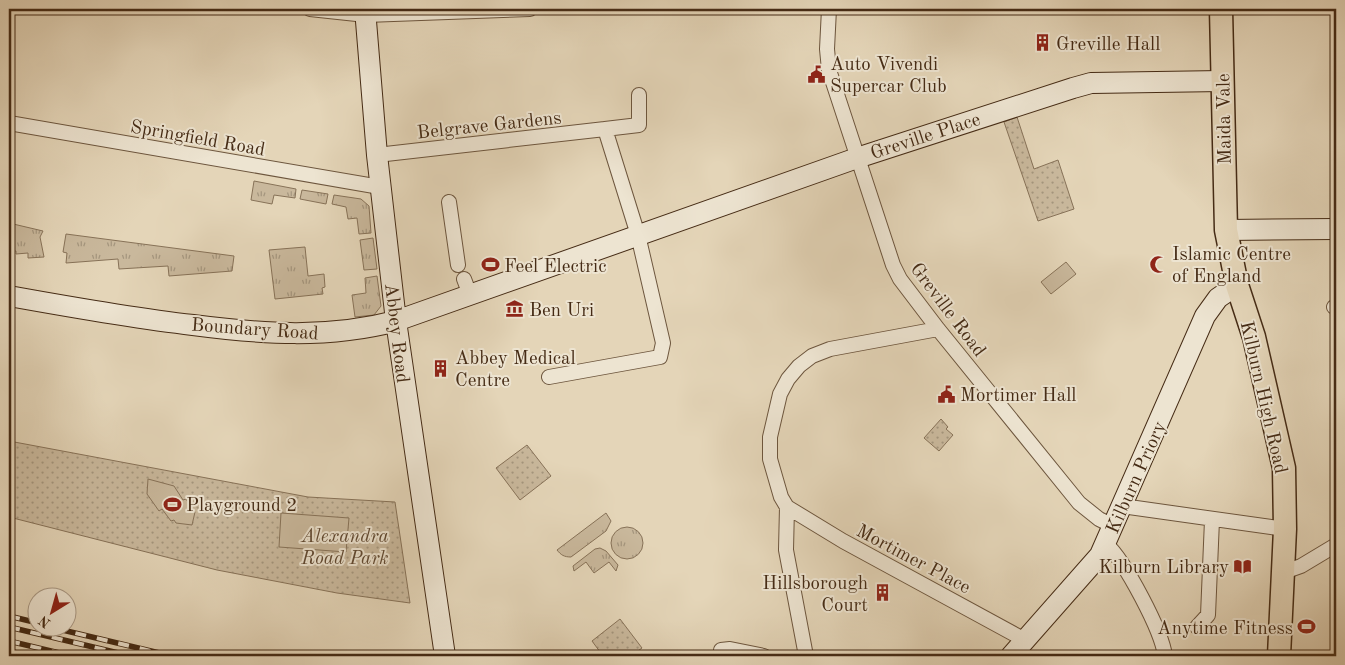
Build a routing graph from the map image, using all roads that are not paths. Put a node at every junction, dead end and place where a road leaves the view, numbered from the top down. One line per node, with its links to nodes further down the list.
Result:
1 (310, 9): 5 (street)
2 (530, 9): 5 (street)
3 (829, 9): 11 (street, Greville Road)
4 (1221, 9): 6 (main road, Maida Vale)
5 (365, 12): 10 (street, Abbey Road)
6 (1222, 81): 11 (street, Greville Place); 15 (main road, Maida Vale)
7 (639, 95): 9 (street, Belgrave Gardens)
8 (9, 123): 12 (street, Springfield Road)
9 (605, 130): 10 (street, Belgrave Gardens); 16 (street)
10 (377, 155): 12 (street, Abbey Road)
11 (857, 158): 16 (street, Greville Place); 21 (street, Greville Road)
12 (380, 187): 20 (street, Abbey Road)
13 (448, 202): 17 (street)
14 (1336, 228): 15 (street)
15 (1226, 230): 18 (main road, Kilburn High Road)
16 (638, 235): 20 (street, Boundary Road); 22 (street)
17 (458, 265)
18 (1240, 295): 23 (street, Kilburn Priory); 26 (main road, Kilburn High Road)
19 (9, 296): 20 (street, Boundary Road)
20 (396, 322): 34 (street, Abbey Road)
21 (938, 329): 24 (street); 27 (street, Greville Road)
22 (549, 377)
23 (1122, 506): 25 (street); 27 (street, Kilburn Priory)
24 (787, 507): 31 (street, Mortimer Place); 36 (street)
25 (1212, 520): 26 (street); 30 (street)
26 (1285, 530): 29 (main road, Kilburn High Road)
27 (1110, 535): 31 (street, Kilburn Priory); 33 (street, Greville Road)
28 (1336, 546): 29 (street)
29 (1284, 572): 39 (main road, Kilburn High Road)
30 (1197, 627)
31 (1025, 640): 37 (street, Kilburn Priory)
32 (720, 650): 35 (street)
33 (1165, 653): 38 (street)
34 (445, 656)
35 (764, 656)
36 (806, 656)
37 (1011, 656)
38 (1151, 656)
39 (1279, 656)

